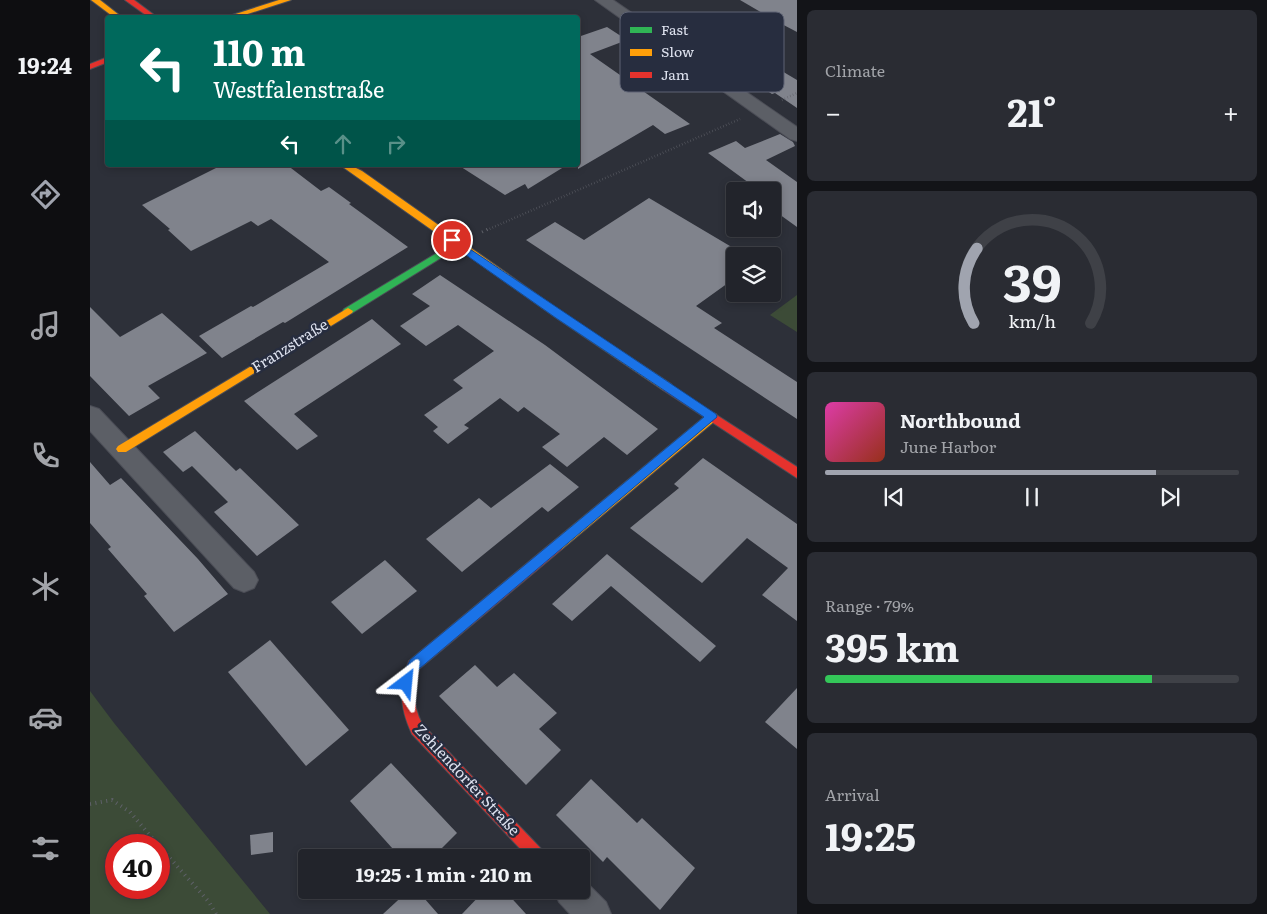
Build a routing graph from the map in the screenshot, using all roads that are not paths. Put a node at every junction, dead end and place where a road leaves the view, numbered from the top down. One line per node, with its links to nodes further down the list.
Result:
1 (95, 0): 6 (street)
2 (129, 0): 7 (street)
3 (287, 0): 8 (street)
4 (603, 0): 5 (street)
5 (620, 12)
6 (116, 15)
7 (151, 15)
8 (236, 15)
9 (105, 60): 10 (street)
10 (90, 67)
11 (734, 92): 12 (street)
12 (797, 135)
13 (355, 169): 14 (street)
14 (457, 244): 16 (street); 17 (street, Franzstraße)
15 (90, 414): 17 (street)
16 (712, 417): 18 (street); 20 (street, Zehlendorfer Straße)
17 (122, 449): 19 (street)
18 (797, 473)
19 (244, 580)
20 (531, 849)
21 (580, 899): 22 (street)
22 (594, 914)

